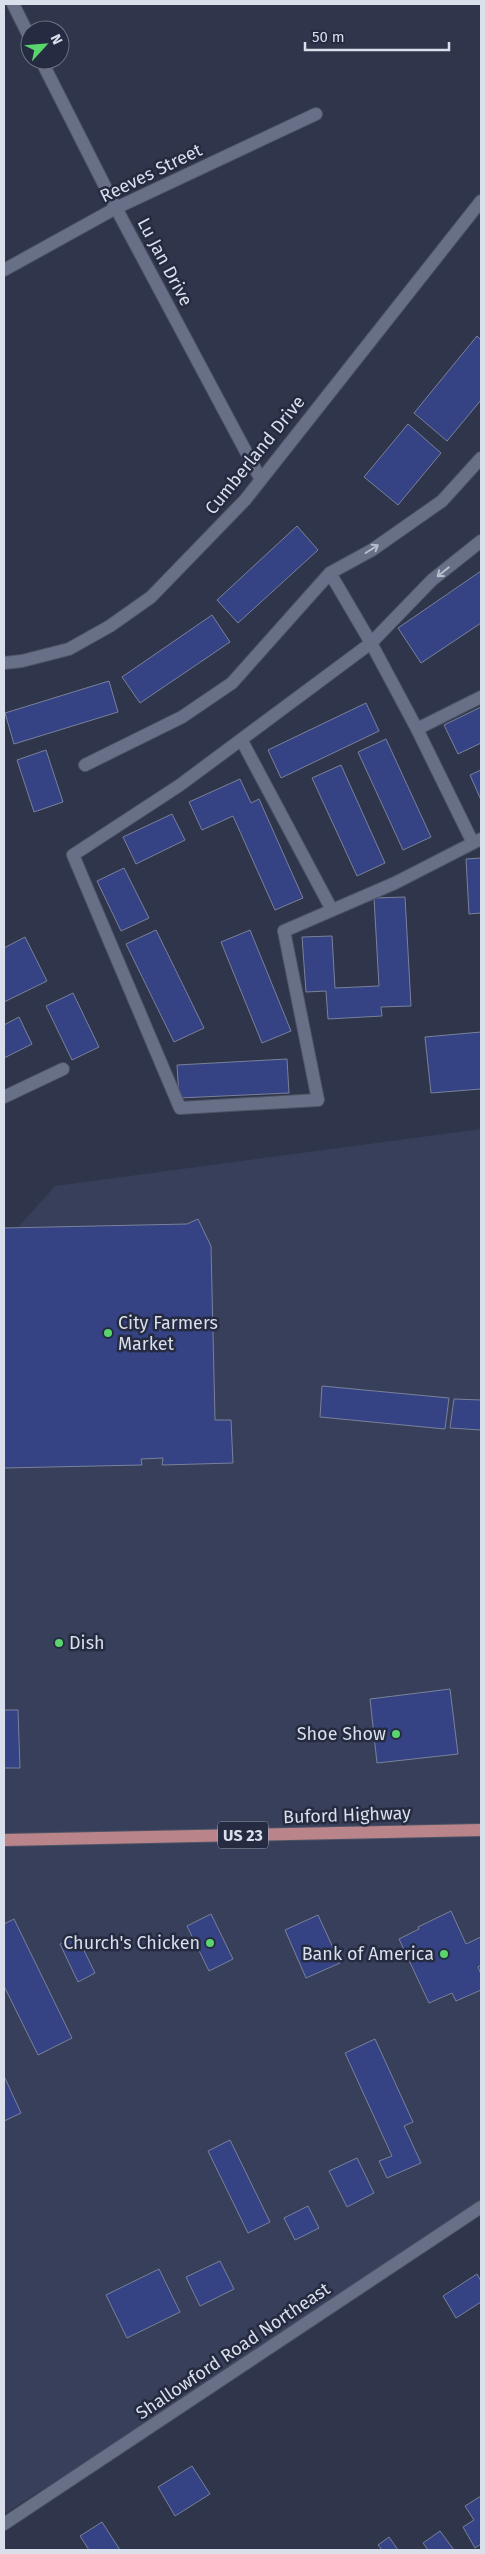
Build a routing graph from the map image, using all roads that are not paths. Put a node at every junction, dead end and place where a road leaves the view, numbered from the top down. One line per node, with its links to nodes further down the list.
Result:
1 (13, 4): 2 (street)
2 (21, 20)
3 (46, 70): 6 (street, Lu Jan Drive)
4 (316, 114): 6 (street, Reeves Street)
5 (481, 201): 9 (street, Cumberland Drive)
6 (116, 208): 7 (street, Reeves Street); 9 (street, Lu Jan Drive)
7 (4, 270)
8 (481, 458): 11 (street, one-way to 8)
9 (260, 478): 13 (street, Cumberland Drive)
10 (481, 541): 12 (street, one-way to 12)
11 (330, 573): 12 (street); 17 (street)
12 (371, 643): 15 (street); 16 (street)
13 (4, 663)
14 (481, 697): 15 (street)
15 (417, 728): 18 (street)
16 (242, 740): 19 (street); 19 (street)
17 (85, 766)
18 (477, 841): 19 (street)
19 (332, 910)
20 (63, 1069): 21 (street)
21 (4, 1097)
22 (481, 1830): 23 (main road, Buford Highway / US 23)
23 (4, 1840)
24 (481, 2207): 25 (street, Shallowford Road Northeast)
25 (4, 2524)

